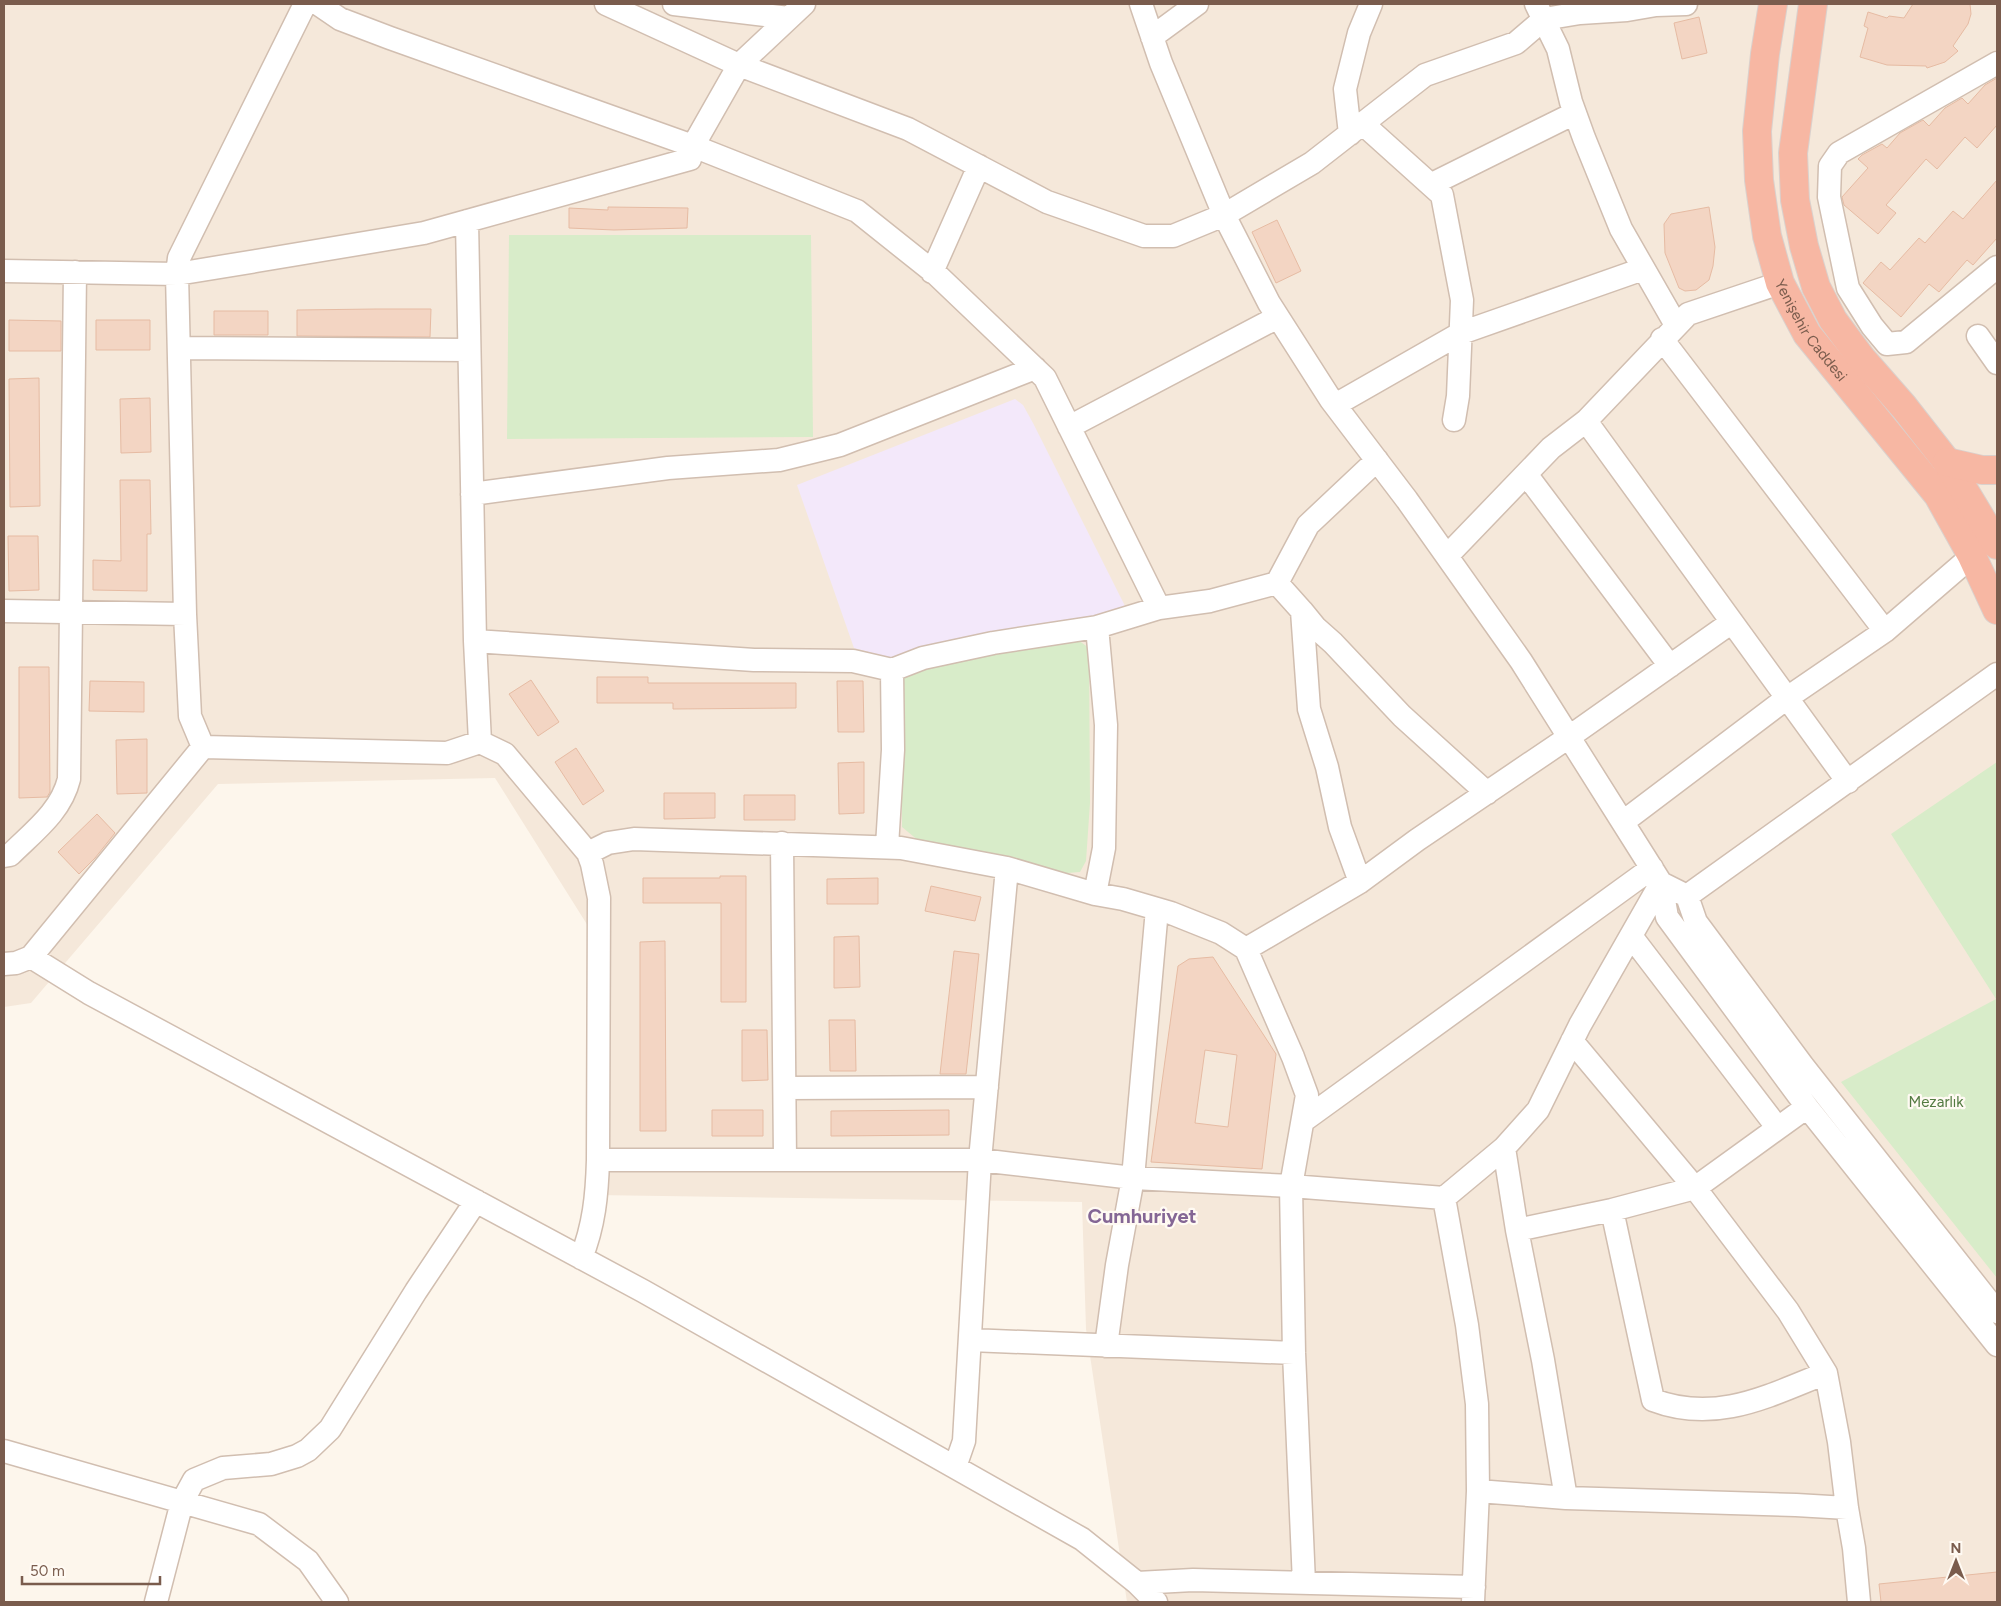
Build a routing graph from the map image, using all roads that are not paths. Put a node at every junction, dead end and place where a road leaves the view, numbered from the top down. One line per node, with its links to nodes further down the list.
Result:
1 (305, 4): 30 (street)
2 (318, 4): 20 (street)
3 (674, 4): 12 (street)
4 (1141, 4): 15 (street)
5 (1197, 4): 15 (street)
6 (1372, 4): 19 (street)
7 (1686, 4): 10 (street)
8 (1773, 4): 31 (highway, Yenişehir Caddesi)
9 (1813, 4): 45 (highway, Yenişehir Caddesi)
10 (1651, 5): 14 (street)
11 (615, 6): 17 (street)
12 (749, 8): 13 (street)
13 (797, 11): 17 (street)
14 (1540, 11): 18 (street); 19 (street)
15 (1152, 37): 23 (street)
16 (1997, 62): 25 (street)
17 (739, 65): 20 (street); 21 (street)
18 (1575, 113): 22 (street); 26 (street)
19 (1356, 129): 22 (street); 23 (street)
20 (693, 146): 24 (street); 29 (street)
21 (978, 166): 23 (street); 29 (street)
22 (1432, 184): 34 (street)
23 (1224, 216): 32 (street)
24 (466, 221): 30 (street); 37 (street)
25 (1997, 268)
26 (1643, 269): 33 (street); 34 (street)
27 (4, 271): 28 (street)
28 (75, 272): 30 (street); 57 (street)
29 (932, 272): 39 (street)
30 (177, 274): 36 (street)
31 (1780, 283): 33 (street); 51 (highway, Yenişehir Caddesi)
32 (1278, 318): 40 (street); 43 (street)
33 (1669, 332): 42 (street); 61 (street)
34 (1461, 333): 40 (street); 41 (street)
35 (1978, 336): 38 (street)
36 (179, 348): 37 (street); 58 (street)
37 (469, 350): 48 (street)
38 (1997, 364)
39 (1035, 368): 43 (street); 48 (street)
40 (1335, 405): 44 (street)
41 (1454, 420)
42 (1586, 421): 47 (street); 59 (street)
43 (1069, 427): 53 (street)
44 (1377, 460): 50 (street); 52 (street)
45 (1948, 462): 46 (highway); 49 (highway, Yenişehir Caddesi)
46 (1997, 470)
47 (1526, 474): 50 (street); 63 (street)
48 (472, 494): 62 (street)
49 (1997, 545)
50 (1447, 556): 67 (street)
51 (1972, 556): 54 (highway, Yenişehir Caddesi); 61 (street)
52 (1277, 583): 53 (street); 56 (street)
53 (1159, 608): 60 (street)
54 (1997, 610)
55 (4, 611): 57 (street)
56 (1302, 611): 71 (street); 79 (street)
57 (70, 612): 58 (street); 76 (street)
58 (185, 614): 69 (street)
59 (1732, 622): 63 (street); 66 (street)
60 (1097, 627): 64 (street); 80 (street)
61 (1885, 631): 66 (street)
62 (475, 641): 64 (street); 68 (street)
63 (1670, 666): 67 (street)
64 (892, 670): 74 (street)
65 (1997, 674): 70 (street)
66 (1787, 698): 70 (street); 72 (street)
67 (1569, 737): 71 (street); 72 (street)
68 (480, 742): 69 (street); 75 (street)
69 (203, 747): 85 (street)
70 (1848, 782): 81 (street)
71 (1487, 792): 79 (street)
72 (1623, 822): 78 (street)
73 (782, 843): 74 (street); 75 (street); 89 (street)
74 (887, 846): 77 (street)
75 (588, 854): 95 (street)
76 (4, 856)
77 (1008, 868): 80 (street); 88 (street)
78 (1656, 876): 81 (street); 83 (street); 90 (street); 91 (street)
79 (1360, 882): 84 (street)
80 (1095, 894): 82 (street)
81 (1687, 896): 105 (street)
82 (1157, 909): 84 (street); 97 (street)
83 (1631, 936): 87 (street); 92 (street)
84 (1246, 949): 91 (street)
85 (31, 957): 86 (street); 101 (street)
86 (4, 964)
87 (1572, 1041): 93 (street); 99 (street)
88 (987, 1087): 89 (street); 96 (street)
89 (785, 1088): 94 (street)
90 (1807, 1107): 92 (street); 107 (street)
91 (1303, 1121): 98 (street)
92 (1777, 1127): 99 (street)
93 (1504, 1148): 100 (street); 103 (street)
94 (785, 1159): 95 (street); 96 (street)
95 (598, 1160): 104 (street)
96 (980, 1160): 97 (street); 106 (street)
97 (1133, 1178): 98 (street); 108 (street)
98 (1291, 1186): 100 (street); 109 (street)
99 (1695, 1188): 102 (street); 110 (street)
100 (1444, 1198): 113 (street)
101 (476, 1201): 104 (street); 115 (street)
102 (1612, 1210): 103 (street); 110 (street)
103 (1517, 1230): 114 (street)
104 (581, 1258): 112 (street)
105 (1997, 1312)
106 (970, 1340): 108 (street); 112 (street)
107 (1997, 1345)
108 (1106, 1346): 109 (street)
109 (1294, 1353): 118 (street)
110 (1826, 1373): 116 (street)
111 (4, 1451): 115 (street)
112 (955, 1467): 117 (street)
113 (1478, 1491): 114 (street); 119 (street)
114 (1566, 1498): 116 (street)
115 (182, 1502): 120 (street); 121 (street)
116 (1847, 1508): 123 (street)
117 (1137, 1583): 118 (street); 122 (street)
118 (1304, 1583): 119 (street)
119 (1473, 1594)
120 (156, 1602)
121 (337, 1602)
122 (1156, 1602)
123 (1860, 1602)

